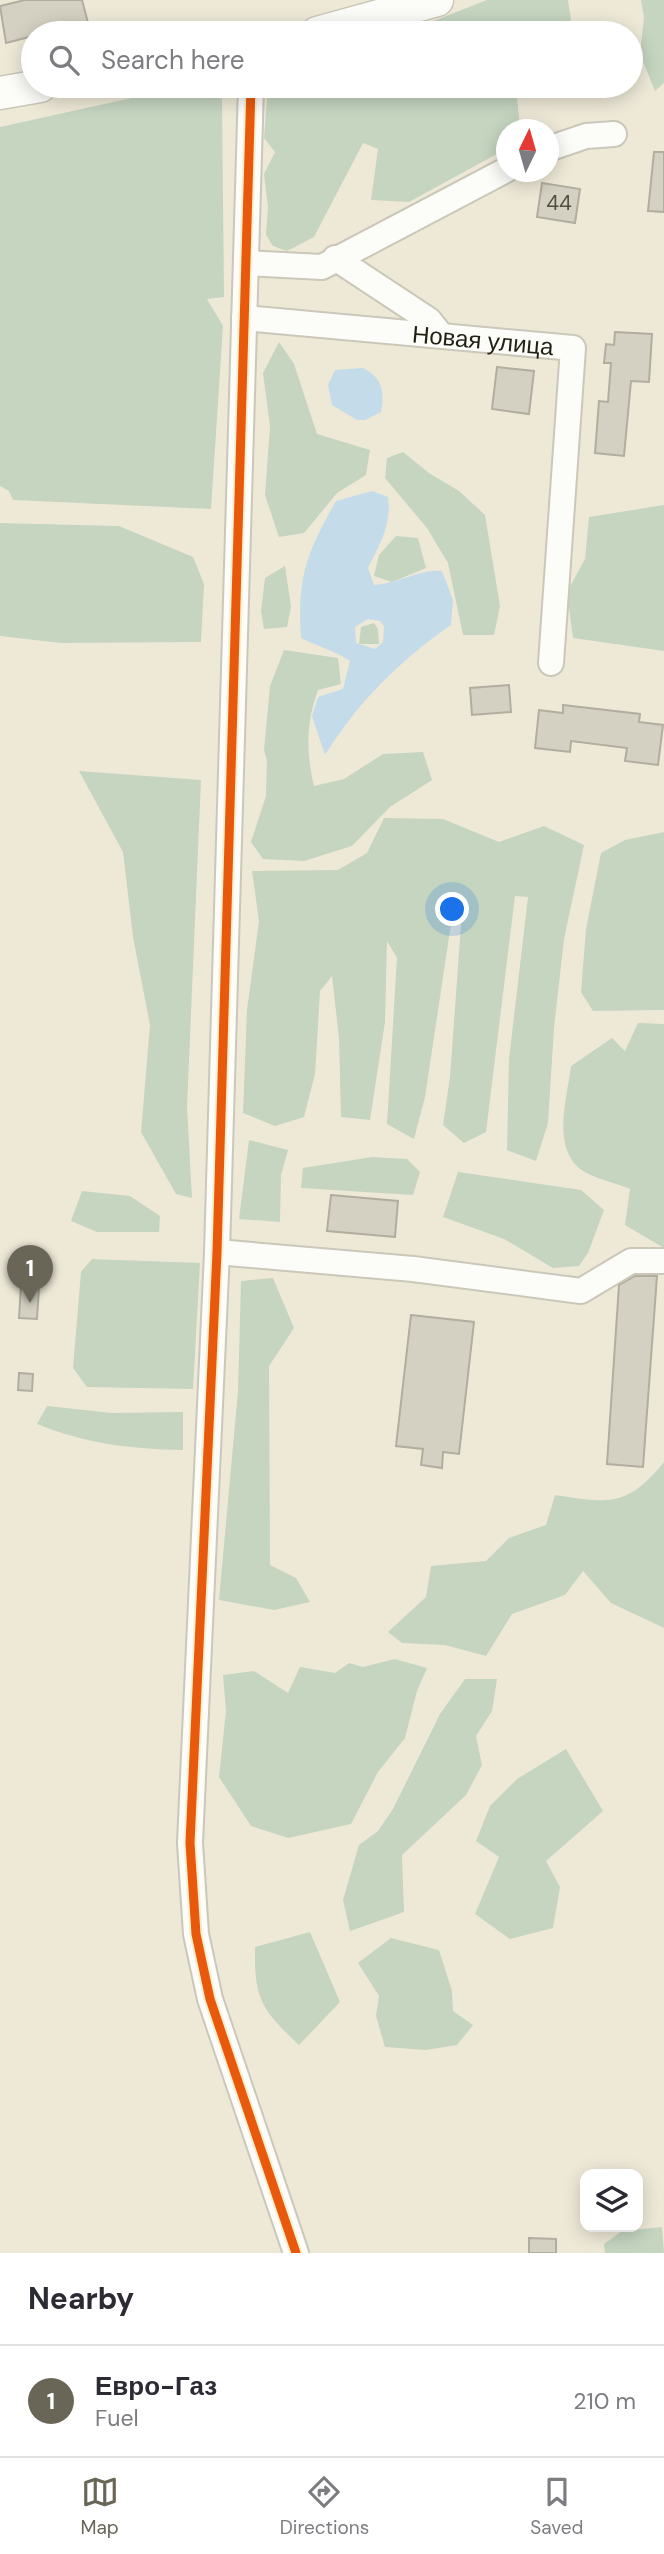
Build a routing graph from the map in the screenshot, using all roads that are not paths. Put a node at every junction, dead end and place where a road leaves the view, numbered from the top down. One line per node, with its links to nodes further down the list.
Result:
1 (437, 0): 2 (main road)
2 (370, 21)
3 (21, 89): 4 (main road)
4 (0, 93)
5 (251, 98): 10 (street)
6 (614, 134): 7 (street)
7 (559, 145)
8 (496, 175): 9 (street)
9 (335, 258): 10 (street); 12 (street)
10 (246, 263): 11 (street)
11 (244, 318): 12 (street, Новая улица); 14 (street)
12 (440, 334): 13 (street, Новая улица)
13 (551, 663)
14 (217, 1252): 15 (street); 16 (street)
15 (664, 1262)
16 (296, 2253)

